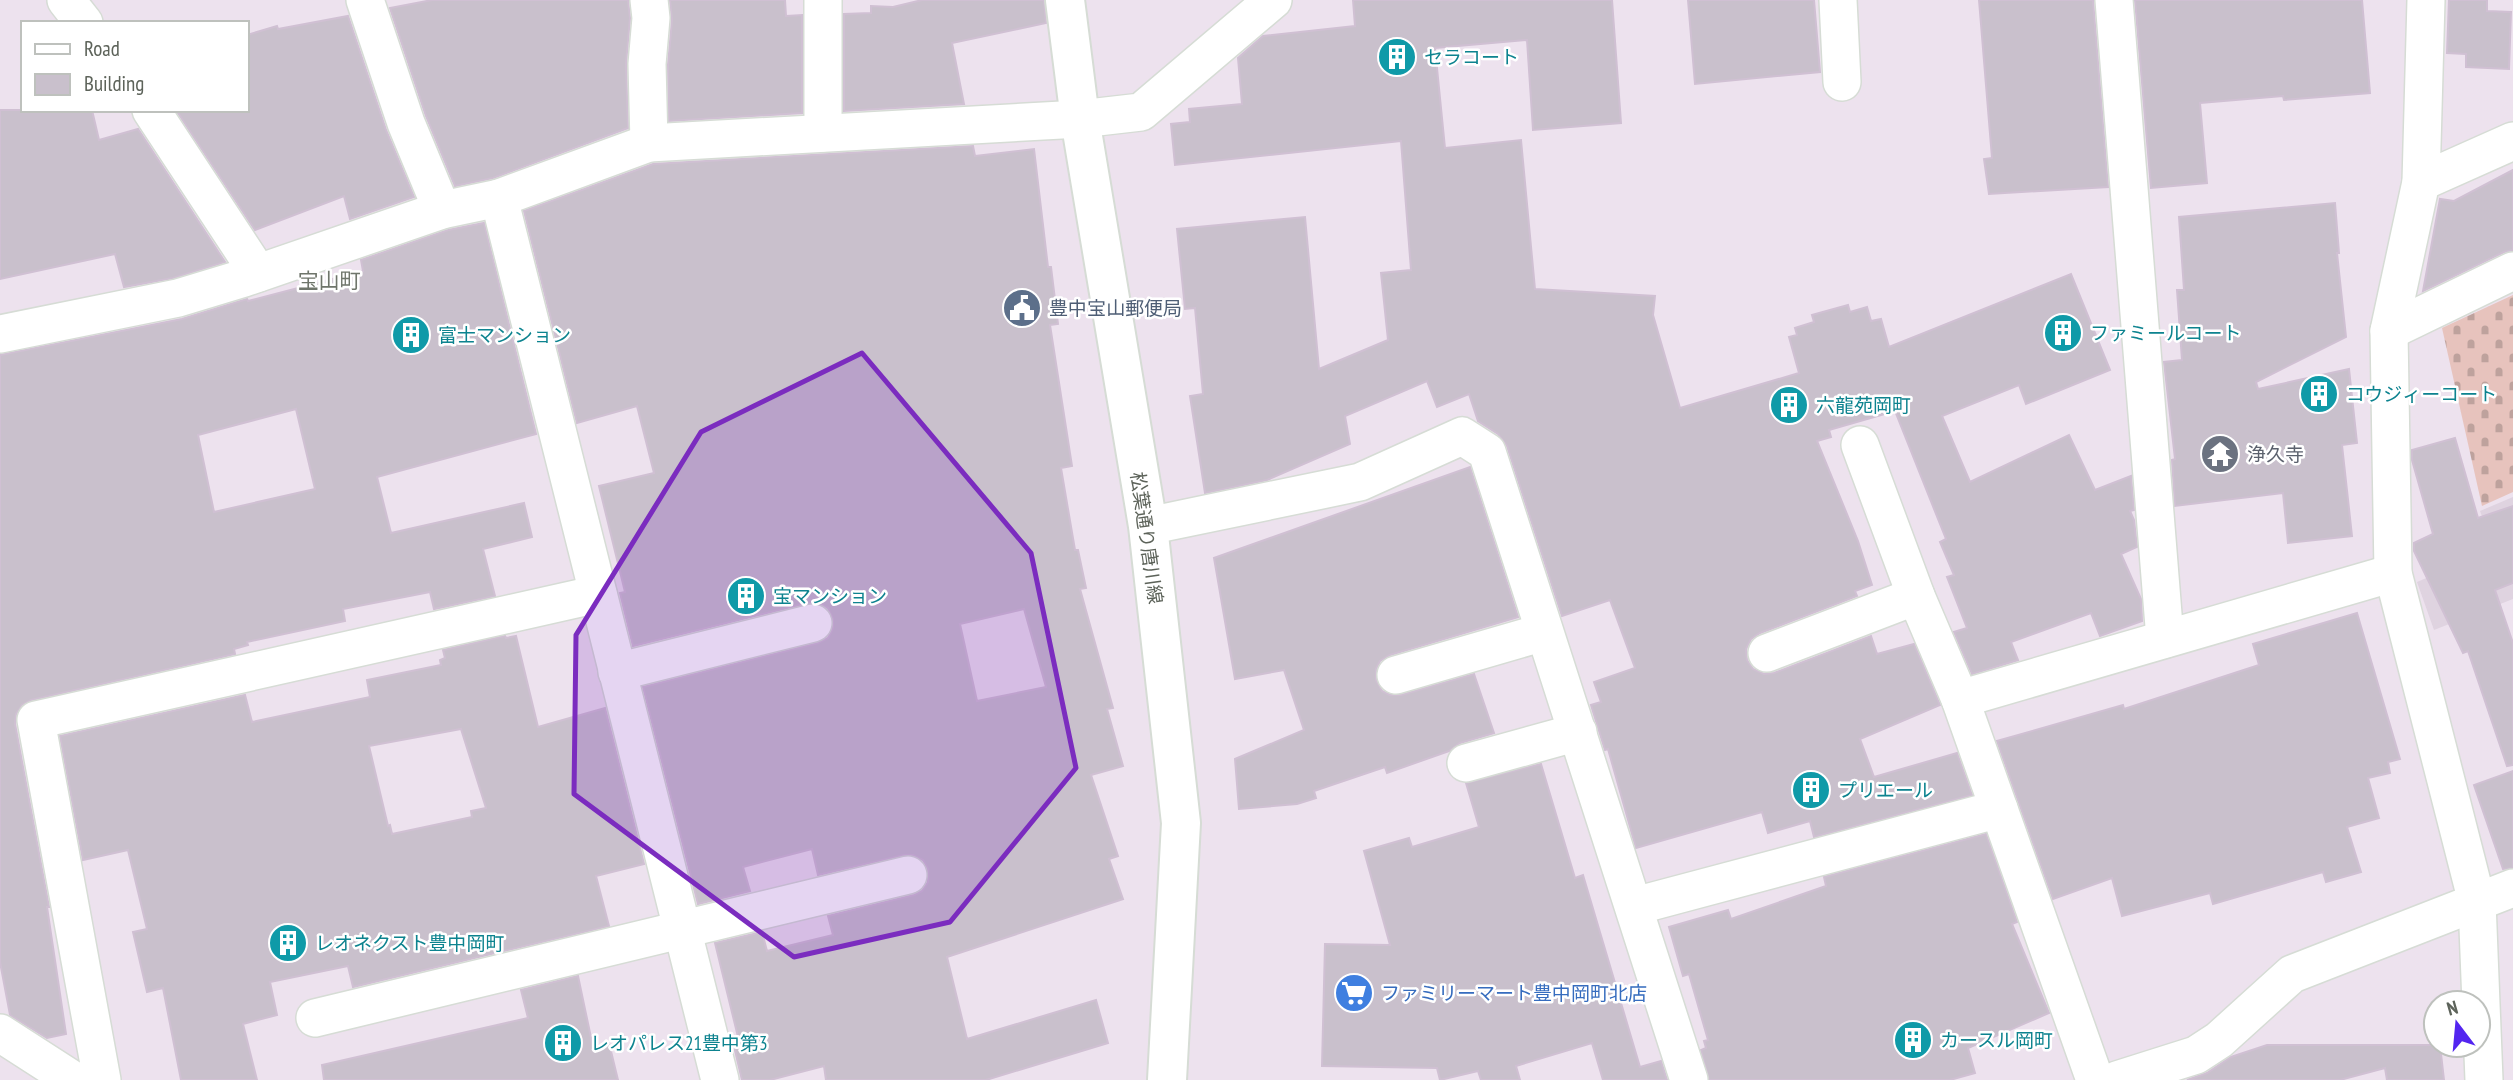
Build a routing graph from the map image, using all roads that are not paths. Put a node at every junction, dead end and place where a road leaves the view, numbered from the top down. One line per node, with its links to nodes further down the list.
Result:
1 (66, 0): 10 (street)
2 (365, 0): 19 (street)
3 (649, 0): 16 (street)
4 (823, 0): 14 (street)
5 (1065, 0): 13 (street, 松葉通り唐川線)
6 (1273, 0): 13 (street)
7 (1838, 0): 11 (street)
8 (2114, 0): 31 (street)
9 (2426, 0): 17 (street)
10 (83, 21)
11 (1842, 82)
12 (151, 112): 21 (street)
13 (1080, 119): 14 (street); 25 (street, 松葉通り唐川線)
14 (823, 133): 16 (street)
15 (2513, 141): 17 (street)
16 (649, 143): 18 (street)
17 (2421, 183): 22 (street)
18 (499, 198): 19 (street); 27 (street)
19 (442, 210): 21 (street)
20 (2513, 271): 22 (street)
21 (258, 273): 23 (street)
22 (2389, 331): 26 (street)
23 (0, 334)
24 (1860, 444): 28 (street)
25 (1148, 526): 30 (street); 49 (street, 松葉通り唐川線)
26 (2393, 573): 31 (street); 41 (street)
27 (598, 594): 33 (street); 47 (street)
28 (1916, 596): 32 (street); 35 (street)
29 (813, 623): 33 (street)
30 (1544, 632): 34 (street); 36 (street)
31 (2165, 639): 35 (street)
32 (1767, 653)
33 (617, 673): 43 (street)
34 (1396, 675)
35 (1960, 699): 38 (street)
36 (1577, 732): 37 (street); 42 (street)
37 (1466, 763)
38 (1999, 809): 42 (street); 51 (street)
39 (908, 875): 43 (street)
40 (2513, 888): 41 (street)
41 (2477, 902): 52 (street); 53 (street)
42 (1634, 906): 50 (street)
43 (682, 929): 44 (street); 48 (street)
44 (315, 1018)
45 (0, 1032): 46 (street)
46 (73, 1080)
47 (102, 1080)
48 (720, 1080)
49 (1167, 1080)
50 (1689, 1080)
51 (2095, 1080)
52 (2118, 1080)
53 (2484, 1080)

